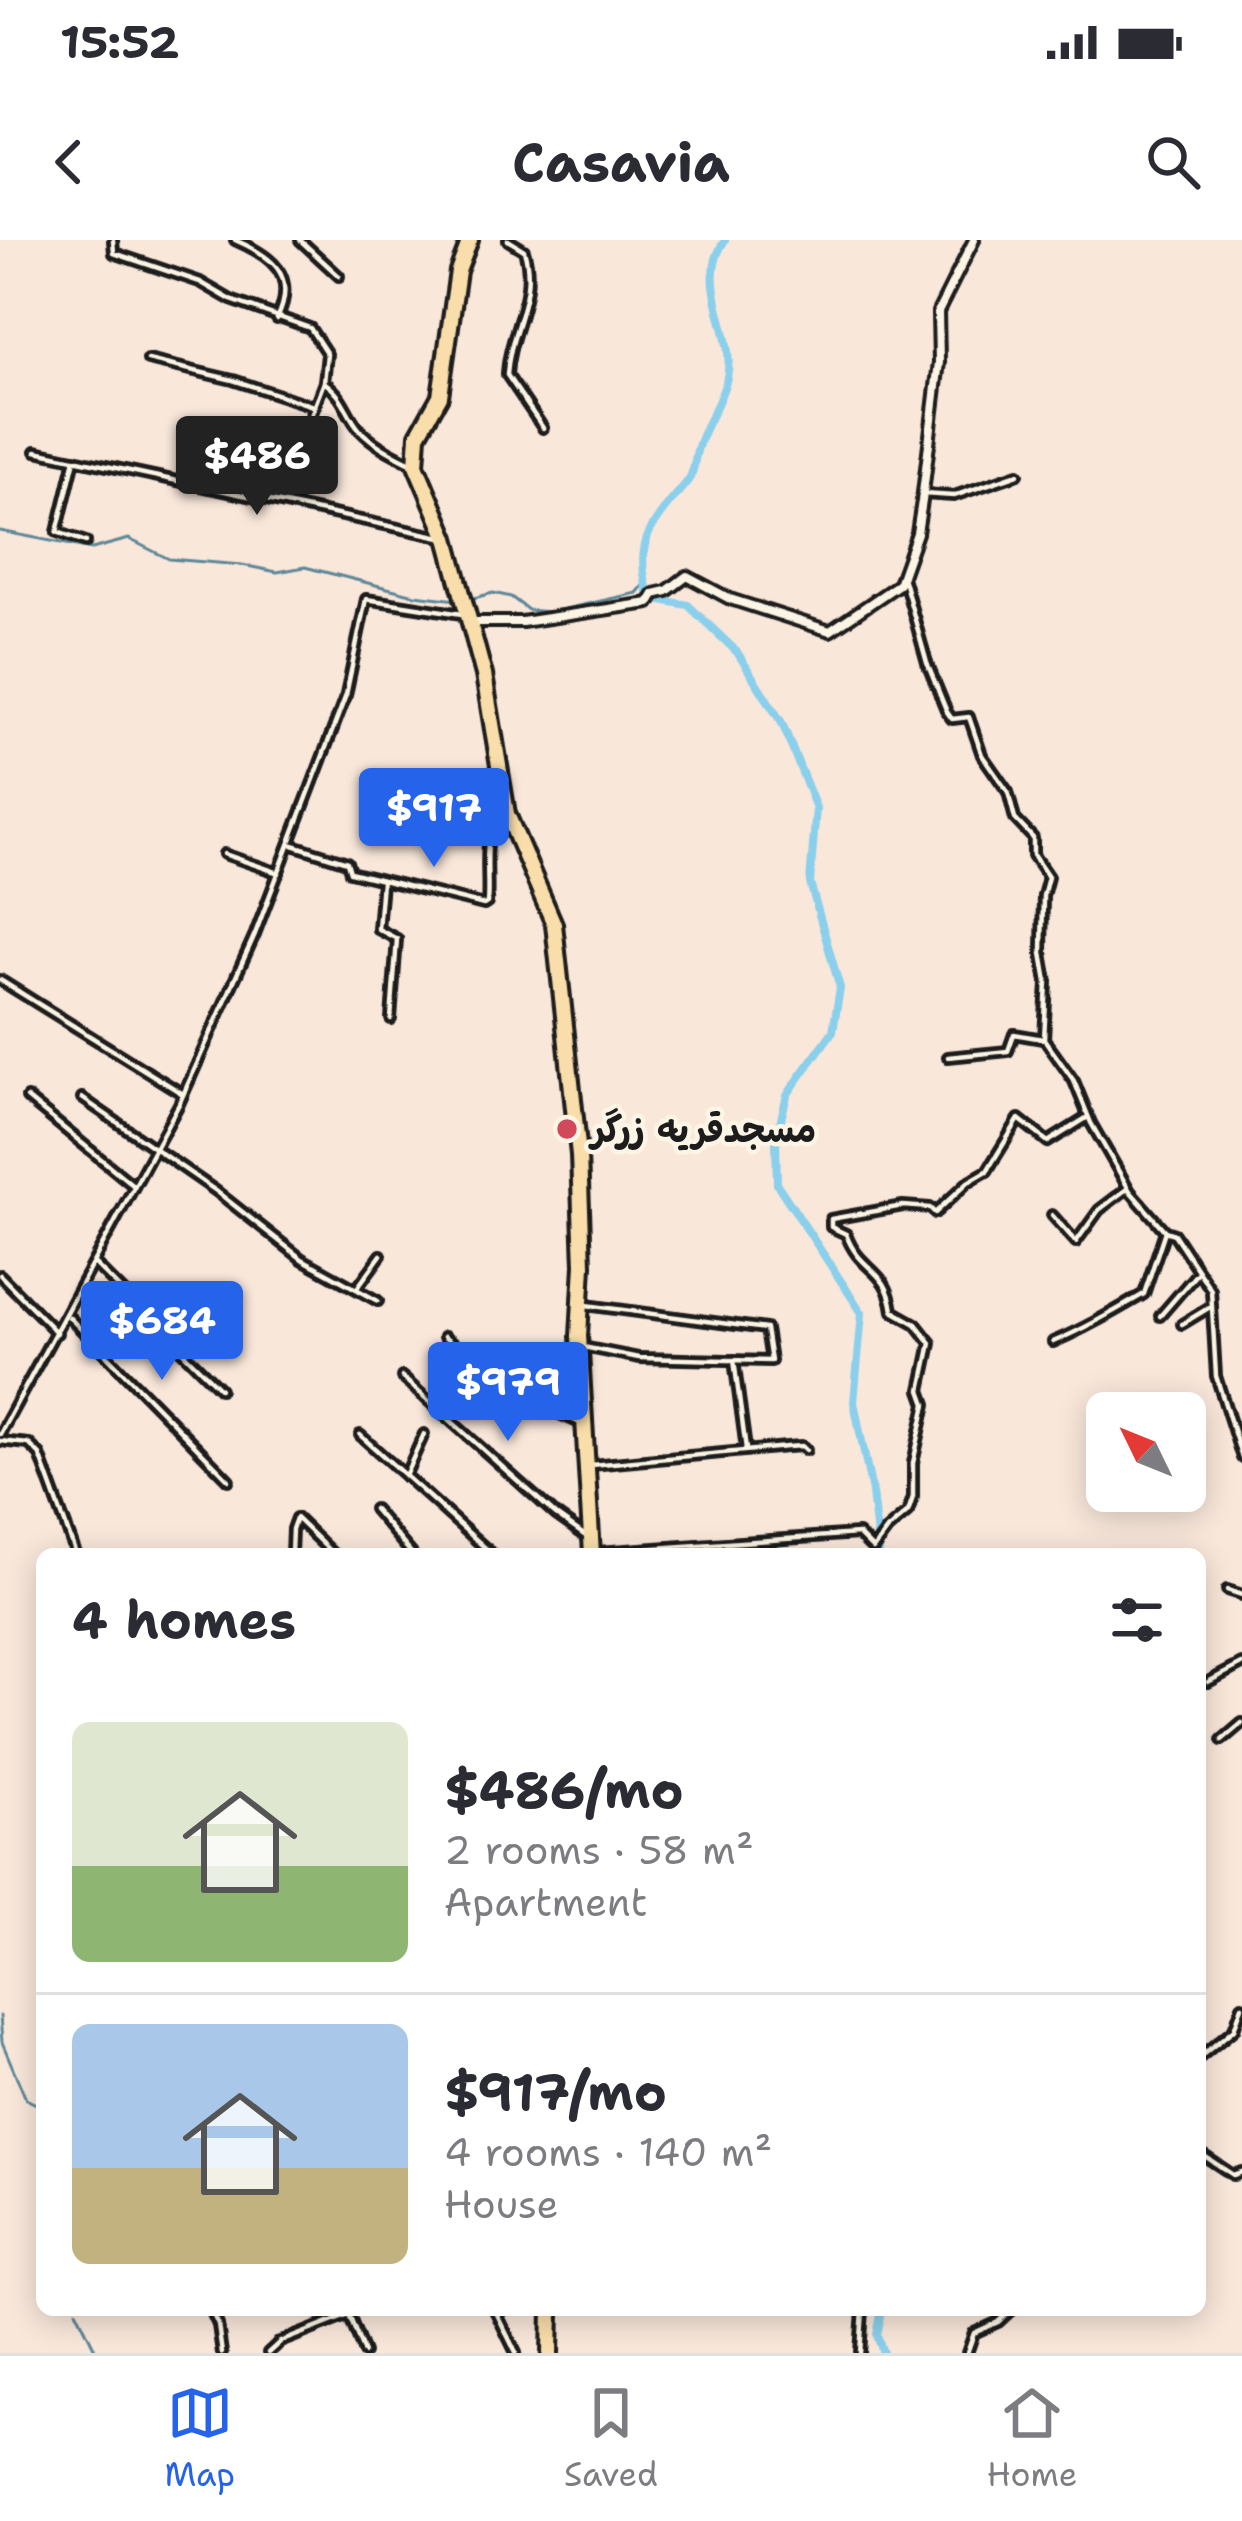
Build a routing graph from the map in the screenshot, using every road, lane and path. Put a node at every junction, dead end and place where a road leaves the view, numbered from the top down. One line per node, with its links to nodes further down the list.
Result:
1 (113, 240): 8 (street)
2 (236, 240): 8 (street)
3 (300, 240): 7 (street)
4 (470, 240): 16 (highway)
5 (508, 240): 12 (street)
6 (974, 240): 18 (street)
7 (339, 276)
8 (277, 319): 10 (street)
9 (148, 360): 11 (street)
10 (324, 382): 11 (street); 16 (street)
11 (313, 406): 13 (street)
12 (543, 428)
13 (302, 442)
14 (36, 452): 15 (street)
15 (75, 459): 19 (street); 20 (street)
16 (416, 465): 19 (highway)
17 (1018, 474): 18 (street)
18 (923, 494): 21 (street)
19 (447, 538): 22 (highway)
20 (86, 542)
21 (902, 573): 22 (street); 30 (street)
22 (467, 618): 23 (highway); 24 (street)
23 (507, 814): 27 (street); 47 (highway)
24 (290, 844): 26 (street); 27 (street)
25 (224, 854): 26 (street)
26 (279, 873): 32 (street)
27 (382, 882): 29 (street)
28 (0, 980): 32 (street)
29 (391, 1018)
30 (1044, 1039): 31 (street); 35 (street)
31 (948, 1057)
32 (183, 1094): 36 (street)
33 (27, 1098): 37 (street)
34 (82, 1098): 36 (street)
35 (1088, 1117): 38 (street); 79 (street)
36 (153, 1150): 37 (street); 45 (street)
37 (135, 1186): 42 (street)
38 (1128, 1188): 39 (street); 40 (street)
39 (1052, 1215)
40 (1165, 1231): 43 (street); 54 (street)
41 (381, 1255): 45 (street)
42 (94, 1263): 49 (street); 58 (street)
43 (1198, 1272): 48 (street); 50 (street)
44 (0, 1275): 52 (street)
45 (357, 1288): 46 (street)
46 (378, 1301)
47 (580, 1304): 55 (highway); 56 (street)
48 (1210, 1307): 51 (street); 65 (street)
49 (67, 1315): 52 (street); 68 (street)
50 (1160, 1316)
51 (1182, 1324)
52 (57, 1333): 62 (street)
53 (444, 1337): 59 (street)
54 (1053, 1342)
55 (580, 1346): 56 (street); 59 (highway)
56 (734, 1360): 64 (street)
57 (402, 1378): 75 (street)
58 (220, 1389)
59 (584, 1424): 66 (highway)
60 (424, 1434): 67 (street)
61 (361, 1436): 67 (street)
62 (0, 1438): 70 (street)
63 (806, 1450): 64 (street)
64 (746, 1452): 66 (street)
65 (1242, 1458)
66 (586, 1466): 76 (highway)
67 (405, 1476): 74 (street)
68 (229, 1480)
69 (374, 1509): 73 (street)
70 (74, 1548)
71 (291, 1548): 72 (street)
72 (327, 1548)
73 (406, 1548)
74 (485, 1548)
75 (591, 1548)
76 (592, 1548)
77 (610, 1548): 78 (street)
78 (872, 1548)
79 (874, 1548)
80 (1227, 1590): 81 (street)
81 (1242, 1595)
82 (1242, 1664): 83 (street)
83 (1208, 1682)
84 (1242, 1723): 85 (street)
85 (1222, 1740)
86 (1242, 2006): 87 (street)
87 (1206, 2052)
88 (1206, 2157): 89 (street)
89 (1242, 2171)
90 (214, 2316): 97 (street)
91 (339, 2316): 98 (street)
92 (350, 2316): 99 (street)
93 (497, 2316): 100 (street)
94 (551, 2316): 101 (highway)
95 (863, 2316): 102 (street)
96 (1004, 2316): 103 (street)
97 (222, 2353)
98 (268, 2353)
99 (364, 2353)
100 (516, 2353)
101 (550, 2353)
102 (860, 2353)
103 (967, 2353)

